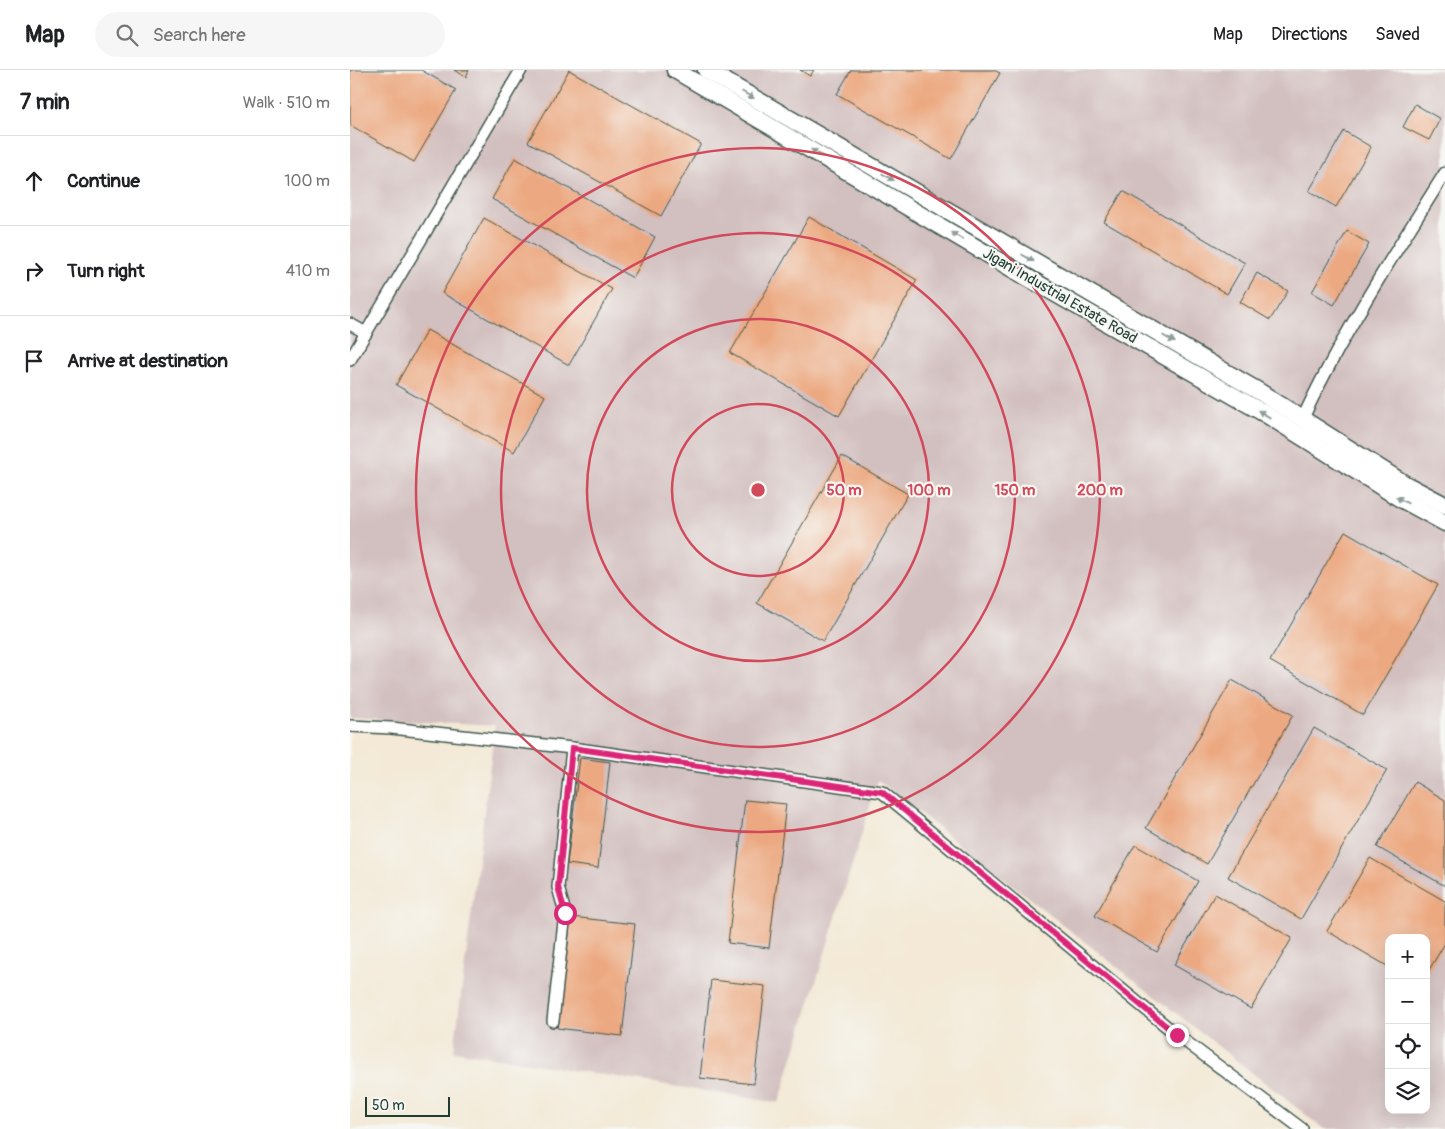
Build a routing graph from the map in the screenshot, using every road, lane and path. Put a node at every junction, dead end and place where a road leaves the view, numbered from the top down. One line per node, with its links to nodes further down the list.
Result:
1 (521, 70): 6 (street)
2 (675, 70): 10 (main road, Jigani Industrial Estate Road, one-way to 2)
3 (706, 70): 8 (main road, Jigani Industrial Estate Road, one-way to 8)
4 (1445, 174): 8 (street)
5 (350, 324): 6 (street)
6 (366, 333): 7 (street)
7 (350, 360)
8 (1302, 420): 9 (main road, Jigani Industrial Estate Road)
9 (1445, 505)
10 (1445, 523)
11 (350, 726): 12 (street)
12 (572, 748): 13 (street); 14 (street)
13 (553, 1022)
14 (1302, 1129)

